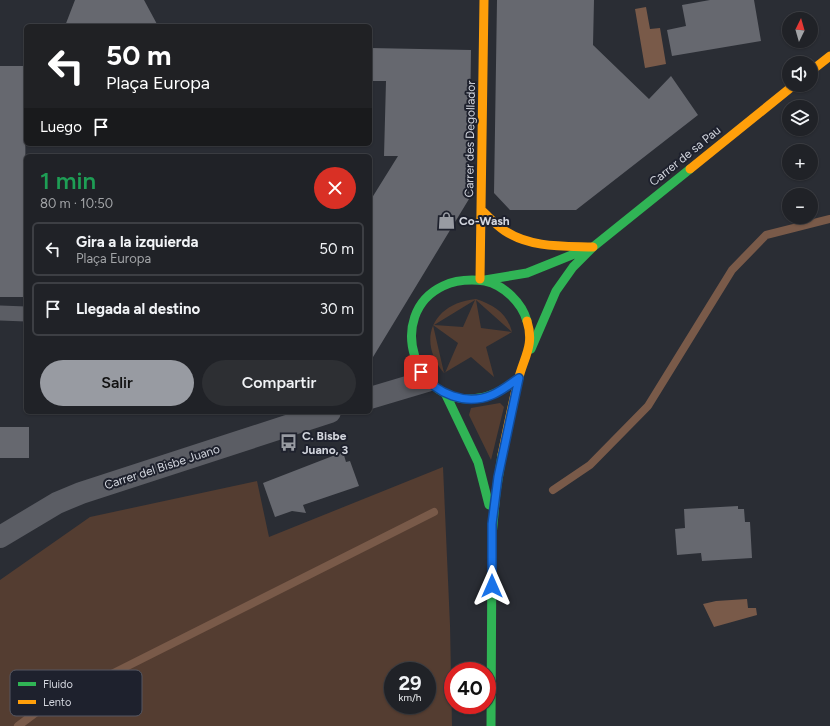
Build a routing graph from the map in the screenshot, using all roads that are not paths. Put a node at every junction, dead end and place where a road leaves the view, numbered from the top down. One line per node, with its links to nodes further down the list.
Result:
1 (484, 0): 5 (street, Carrer des Degollador)
2 (830, 56): 3 (street)
3 (818, 65)
4 (785, 92): 6 (street, Carrer de sa Pau)
5 (481, 210): 6 (street); 7 (street, Carrer des Degollador)
6 (593, 247): 7 (street, Carrer de sa Pau); 10 (street, Carrer de sa Pau)
7 (482, 280): 10 (street); 12 (street)
8 (0, 313): 9 (lane)
9 (24, 314)
10 (529, 352): 11 (street)
11 (519, 378): 13 (street); 16 (street)
12 (427, 381): 13 (street); 14 (street)
13 (446, 395): 16 (street)
14 (372, 397)
15 (324, 414): 17 (street, Carrer del Bisbe Juano)
16 (492, 524): 18 (street)
17 (0, 537)
18 (491, 726)

